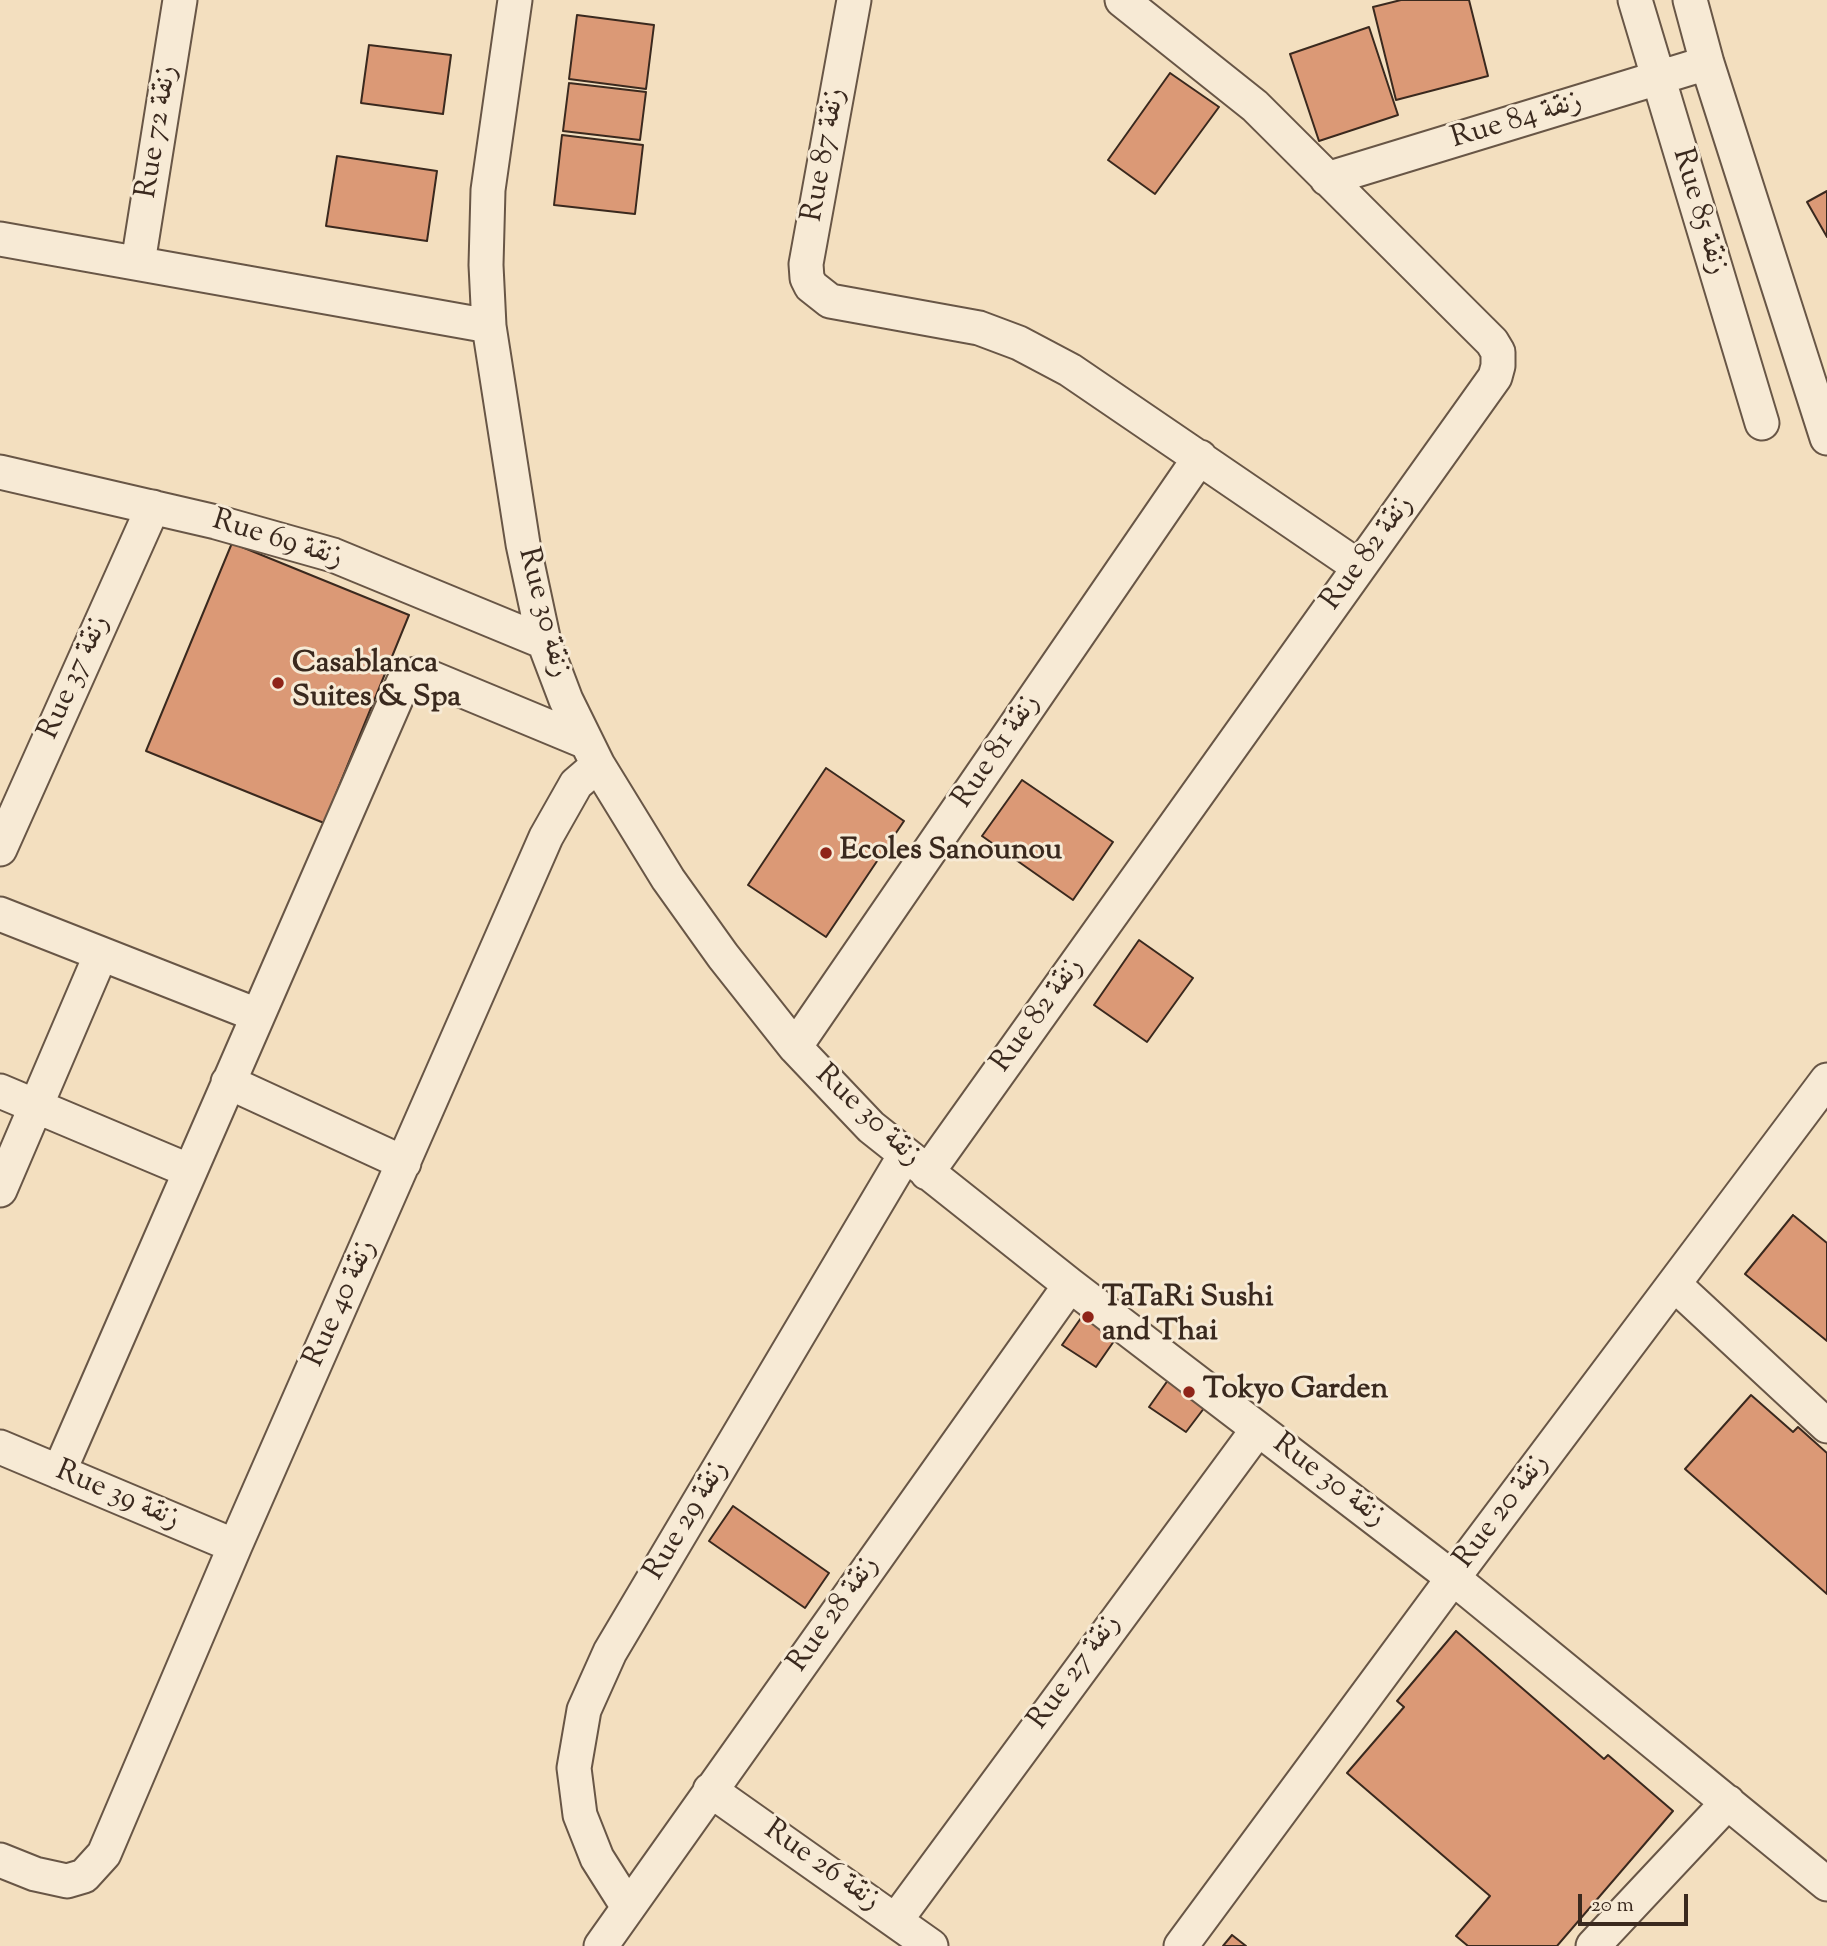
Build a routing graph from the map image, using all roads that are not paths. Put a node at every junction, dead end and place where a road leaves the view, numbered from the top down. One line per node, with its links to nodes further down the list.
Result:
1 (180, 0): 11 (street, Rue 72 زنقة)
2 (515, 0): 12 (street, Rue 30 زنقة)
3 (854, 0): 15 (street, Rue 87 زنقة)
4 (1122, 0): 9 (street, Rue 82 زنقة)
5 (1635, 0): 8 (street, Rue 85 زنقة)
6 (1690, 0): 7 (street)
7 (1707, 63): 8 (street, Rue 84 زنقة); 14 (street)
8 (1658, 78): 9 (street, Rue 84 زنقة); 13 (street, Rue 85 زنقة)
9 (1327, 179): 18 (street, Rue 82 زنقة)
10 (0, 239): 11 (street)
11 (138, 263): 12 (street)
12 (489, 326): 19 (street, Rue 30 زنقة)
13 (1762, 423)
14 (1827, 439)
15 (1200, 457): 18 (street); 25 (street, Rue 81 زنقة)
16 (0, 472): 17 (street, Rue 69 زنقة)
17 (153, 507): 19 (street, Rue 69 زنقة); 21 (street, Rue 37 زنقة)
18 (1359, 567): 31 (street, Rue 82 زنقة)
19 (544, 642): 20 (street, Rue 30 زنقة)
20 (592, 754): 24 (street); 25 (street, Rue 30 زنقة); 30 (street, Rue 40 زنقة)
21 (0, 849)
22 (0, 914): 23 (street)
23 (101, 954): 24 (street); 29 (street)
24 (257, 1015): 27 (street)
25 (795, 1048): 31 (street, Rue 30 زنقة)
26 (1827, 1080): 35 (street, Rue 20 زنقة)
27 (228, 1082): 30 (street); 32 (street)
28 (0, 1091): 29 (street)
29 (36, 1107): 32 (street); 33 (street)
30 (404, 1163): 40 (street, Rue 40 زنقة)
31 (916, 1164): 34 (street, Rue 30 زنقة); 46 (street, Rue 29 زنقة)
32 (190, 1171): 39 (street)
33 (0, 1190)
34 (1070, 1285): 37 (street, Rue 30 زنقة); 42 (street, Rue 28 زنقة)
35 (1675, 1285): 36 (street); 41 (street, Rue 20 زنقة)
36 (1827, 1426)
37 (1258, 1429): 41 (street, Rue 30 زنقة); 47 (street, Rue 27 زنقة)
38 (0, 1447): 39 (street, Rue 39 زنقة)
39 (59, 1472): 40 (street, Rue 39 زنقة)
40 (235, 1546): 44 (street, Rue 40 زنقة)
41 (1452, 1578): 43 (street, Rue 30 زنقة); 50 (street, Rue 20 زنقة)
42 (710, 1790): 46 (street, Rue 28 زنقة); 47 (street, Rue 26 زنقة)
43 (1728, 1802): 45 (street, Rue 30 زنقة); 51 (street)
44 (0, 1860)
45 (1827, 1884)
46 (628, 1907): 48 (street, Rue 28 زنقة)
47 (896, 1920): 49 (street, Rue 26 زنقة)
48 (601, 1946)
49 (930, 1946)
50 (1181, 1946)
51 (1593, 1946)

